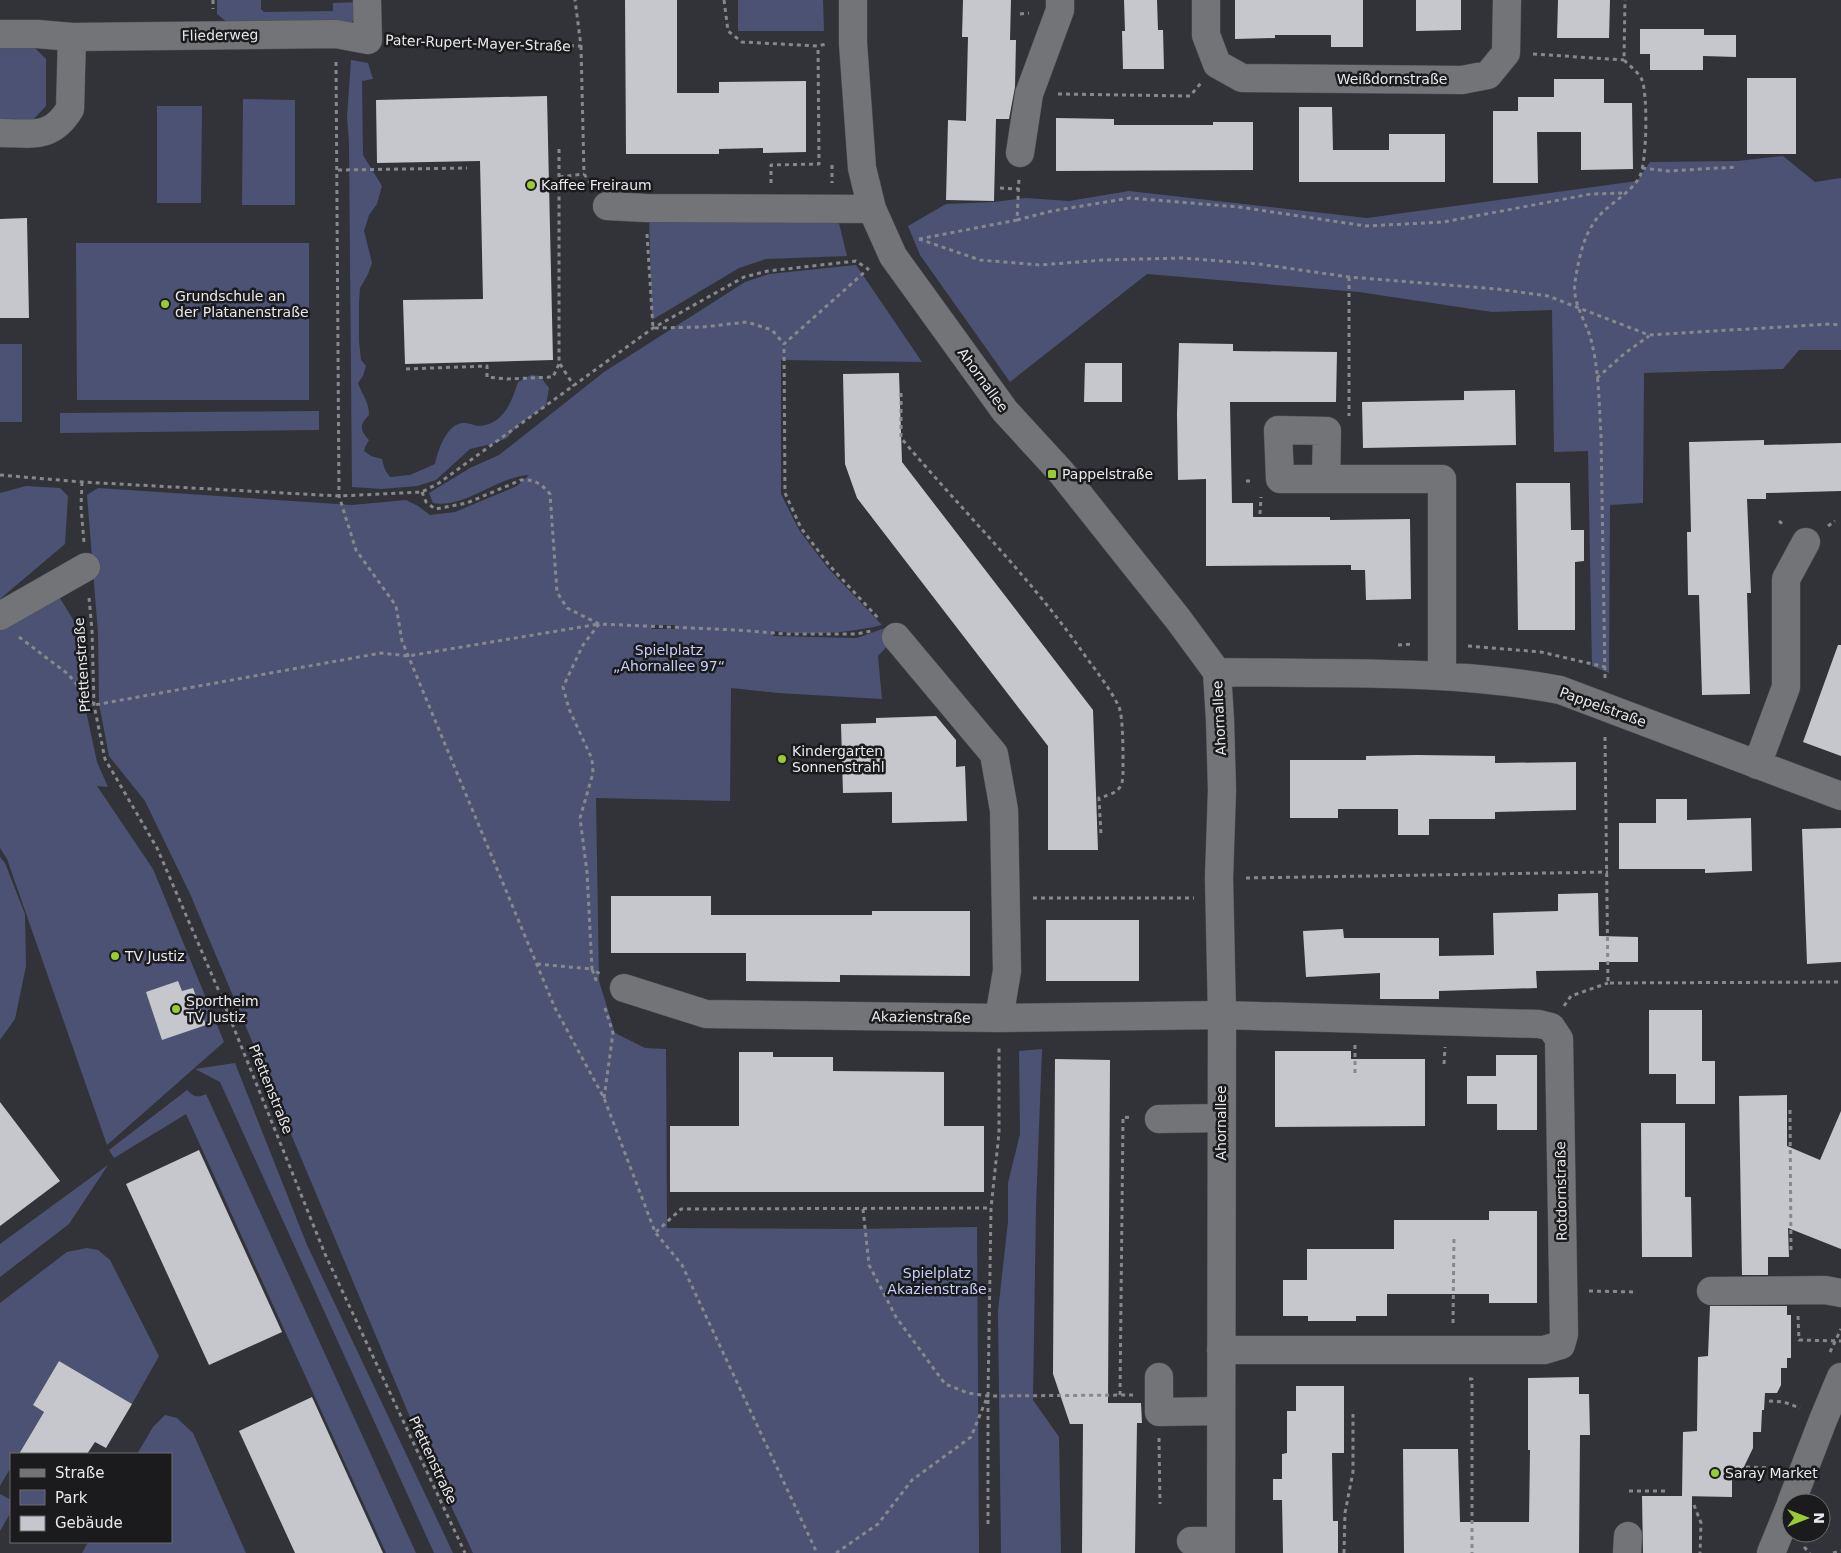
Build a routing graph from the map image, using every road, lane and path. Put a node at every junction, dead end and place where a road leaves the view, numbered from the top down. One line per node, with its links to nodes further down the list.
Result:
1 (367, 0): 12 (street, Pater-Rupert-Mayer-Straße)
2 (574, 0): 14 (path, Pater-Rupert-Mayer-Straße)
3 (724, 0): 15 (path)
4 (853, 0): 13 (street, Ahornallee)
5 (1060, 0): 19 (street)
6 (1206, 0): 18 (street)
7 (1506, 0): 16 (street)
8 (1625, 0): 17 (path)
9 (0, 34): 11 (street, Fliederweg)
10 (336, 34): 11 (street, Fliederweg); 12 (street, Fliederweg); 27 (path)
11 (72, 37): 20 (street)
12 (368, 40): 14 (path, Pater-Rupert-Mayer-Straße)
13 (852, 43): 15 (path); 35 (street, Ahornallee)
14 (581, 46): 28 (path)
15 (818, 46): 23 (path)
16 (1506, 53): 17 (path); 18 (street, Weißdornstraße)
17 (1624, 60): 26 (path)
18 (1217, 64): 19 (path)
19 (1029, 94): 22 (street)
20 (0, 133)
21 (559, 149): 29 (path)
22 (1020, 153): 31 (path)
23 (771, 165)
24 (1737, 167): 26 (path)
25 (467, 168): 27 (path)
26 (1642, 168): 32 (path)
27 (338, 170): 53 (path)
28 (584, 174): 29 (path); 33 (path)
29 (559, 177): 43 (path)
30 (1000, 188): 31 (path)
31 (1019, 189): 36 (path)
32 (1626, 193): 36 (path); 38 (path)
33 (607, 206): 34 (street)
34 (645, 208): 35 (street); 40 (path)
35 (872, 209): 63 (street, Ahornallee)
36 (1017, 220): 37 (path)
37 (1349, 277): 38 (path); 48 (path)
38 (1577, 308): 41 (path); 45 (path)
39 (1841, 325): 41 (path)
40 (653, 328): 42 (path); 42 (path); 46 (path)
41 (1649, 336): 45 (path)
42 (784, 344): 58 (path)
43 (559, 364): 44 (path); 46 (path)
44 (406, 369)
45 (1597, 378): 62 (path)
46 (574, 386): 52 (path)
47 (901, 393): 69 (path)
48 (1349, 422)
49 (0, 475): 51 (path)
50 (1326, 479): 59 (street)
51 (82, 482): 53 (path); 55 (path, Pfettenstraße)
52 (422, 492): 53 (path); 56 (path)
53 (339, 496): 61 (path)
54 (1806, 542): 67 (street)
55 (86, 567): 57 (street); 65 (path, Pfettenstraße)
56 (599, 624): 58 (path); 61 (path); 74 (path)
57 (7, 625): 65 (path)
58 (891, 632): 72 (street)
59 (1442, 644): 60 (path); 62 (path); 64 (street)
60 (1397, 645)
61 (408, 656): 65 (path); 73 (path)
62 (1605, 667): 66 (path)
63 (1217, 672): 64 (street, Pappelstraße); 71 (street, Ahornallee)
64 (1442, 676): 66 (street, Pappelstraße)
65 (94, 705): 118 (path, Pfettenstraße)
66 (1605, 706): 67 (street, Pappelstraße); 70 (path)
67 (1757, 765): 68 (street, Pappelstraße)
68 (1841, 796)
69 (1101, 835)
70 (1608, 872): 71 (path); 76 (path)
71 (1219, 889): 72 (path); 78 (street, Ahornallee)
72 (1005, 898): 79 (street)
73 (537, 964): 74 (path); 81 (path)
74 (592, 969): 77 (path)
75 (1841, 982): 76 (path)
76 (1608, 983): 80 (path)
77 (609, 993): 79 (street, Akazienstraße); 81 (path)
78 (1222, 1015): 79 (street, Akazienstraße); 80 (street); 83 (street, Ahornallee)
79 (999, 1018): 85 (path)
80 (1551, 1028): 92 (street, Rotdornstraße)
81 (604, 1098): 87 (path)
82 (1790, 1110): 89 (path)
83 (1221, 1118): 84 (street); 96 (street, Ahornallee)
84 (1159, 1119): 99 (path)
85 (991, 1208): 86 (path); 100 (path)
86 (863, 1209): 87 (path); 100 (path)
87 (655, 1232): 119 (path)
88 (1454, 1236): 97 (path)
89 (1790, 1250)
90 (1711, 1291): 91 (street)
91 (1798, 1291): 94 (street); 95 (path)
92 (1563, 1292): 93 (path); 97 (street, Rotdornstraße)
93 (1636, 1292)
94 (1841, 1293)
95 (1841, 1341)
96 (1221, 1350): 97 (street, Rotdornstraße); 103 (street, Ahornallee)
97 (1459, 1350): 122 (path)
98 (1841, 1377): 110 (street)
99 (1120, 1395): 100 (path); 101 (path)
100 (988, 1396): 113 (path); 120 (path)
101 (1155, 1399): 103 (street); 111 (path)
102 (1769, 1400): 104 (path)
103 (1221, 1411): 116 (street, Ahornallee)
104 (1805, 1411)
105 (1353, 1414): 121 (path)
106 (1746, 1467): 107 (path)
107 (1782, 1469)
108 (1629, 1491): 109 (path)
109 (1666, 1491)
110 (1795, 1493)
111 (1160, 1504)
112 (1694, 1505): 123 (path)
113 (988, 1524)
114 (1781, 1528): 124 (street)
115 (1191, 1541): 116 (street)
116 (1221, 1547)
117 (1841, 1551): 125 (path)
118 (465, 1553)
119 (817, 1553)
120 (836, 1553)
121 (1344, 1553)
122 (1472, 1553)
123 (1700, 1553)
124 (1771, 1553)
125 (1833, 1553)

